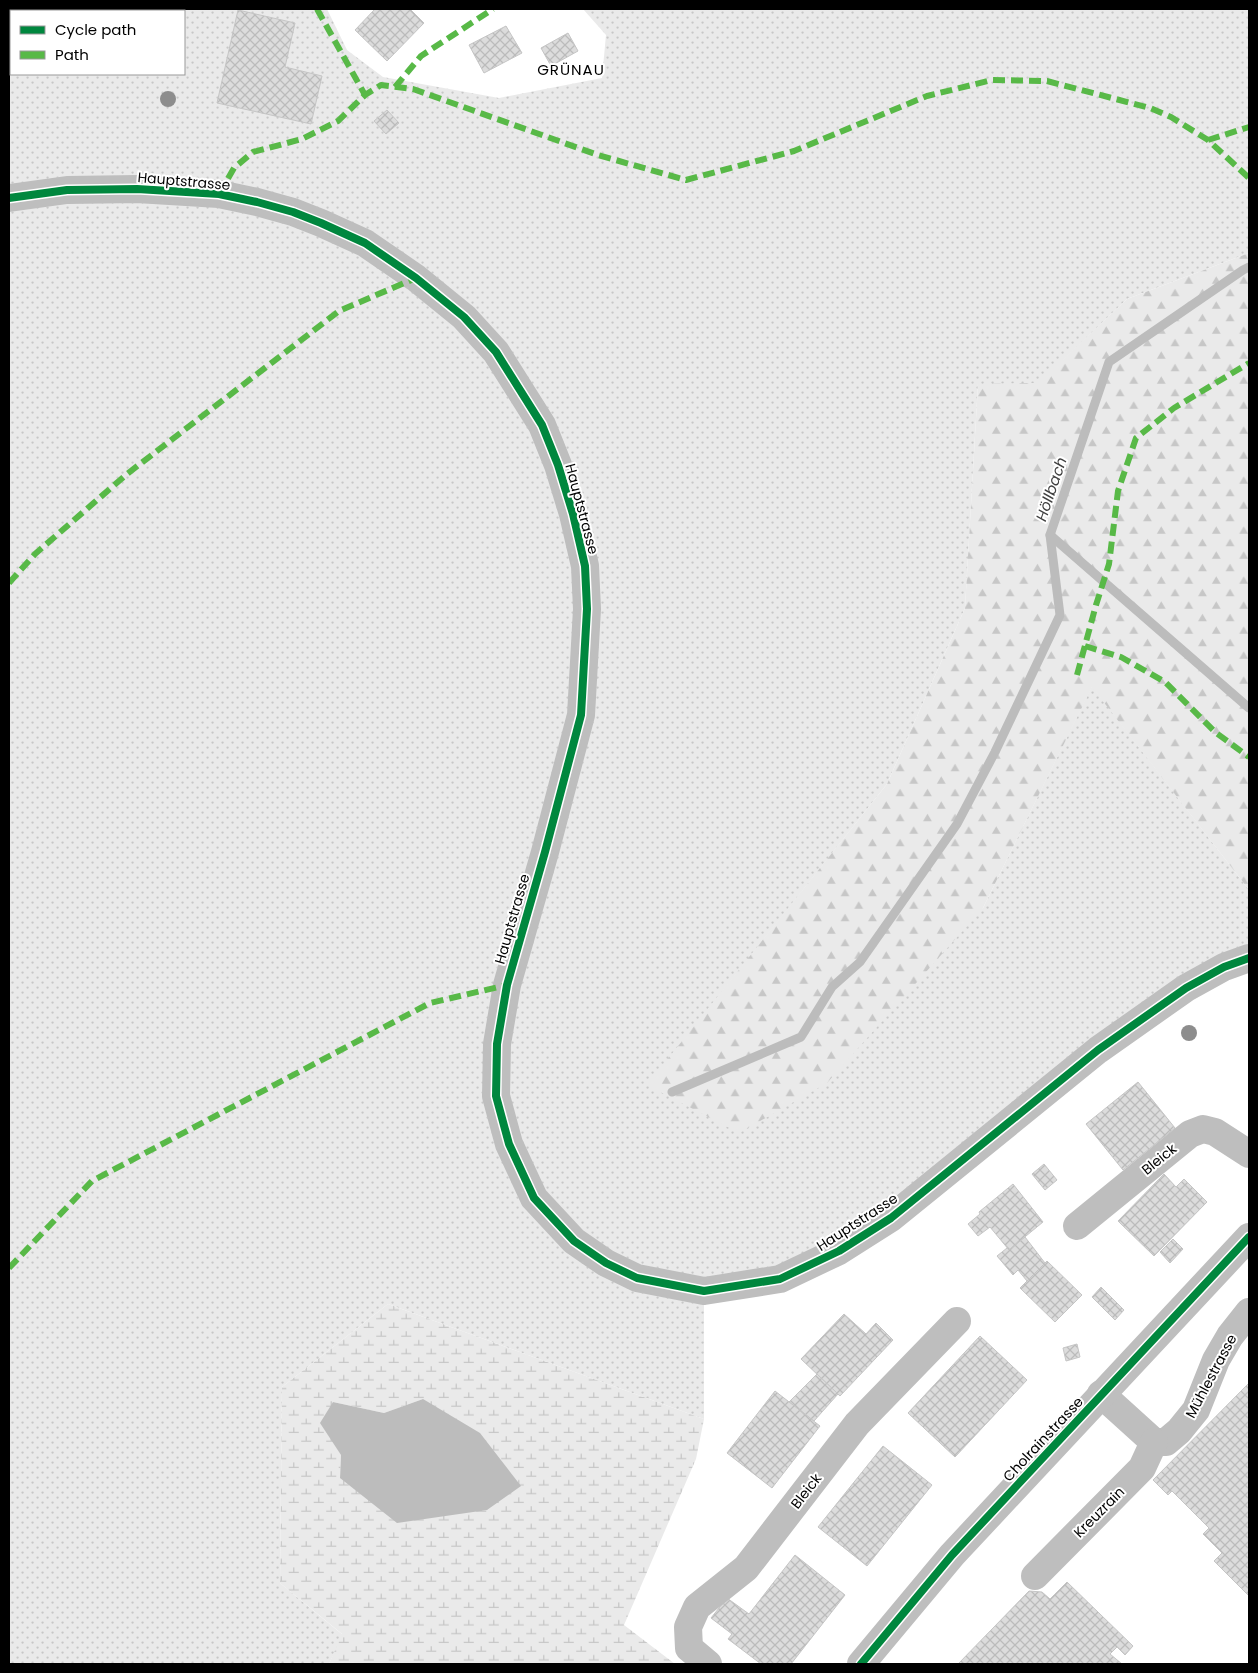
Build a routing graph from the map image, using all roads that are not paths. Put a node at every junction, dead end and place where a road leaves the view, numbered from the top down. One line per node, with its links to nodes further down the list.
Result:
1 (9, 198): 2 (street, Hauptstrasse)
2 (1249, 958)
3 (1249, 1154): 4 (street, Bleick)
4 (1076, 1226)
5 (1249, 1237): 8 (street, Cholrainstrasse)
6 (1249, 1312): 9 (street, Mühlestrasse)
7 (957, 1321): 11 (street, Bleick)
8 (1101, 1394): 9 (street); 12 (street, Cholrainstrasse)
9 (1154, 1442): 10 (street, Kreuzrain)
10 (1035, 1576)
11 (708, 1664)
12 (861, 1664)

